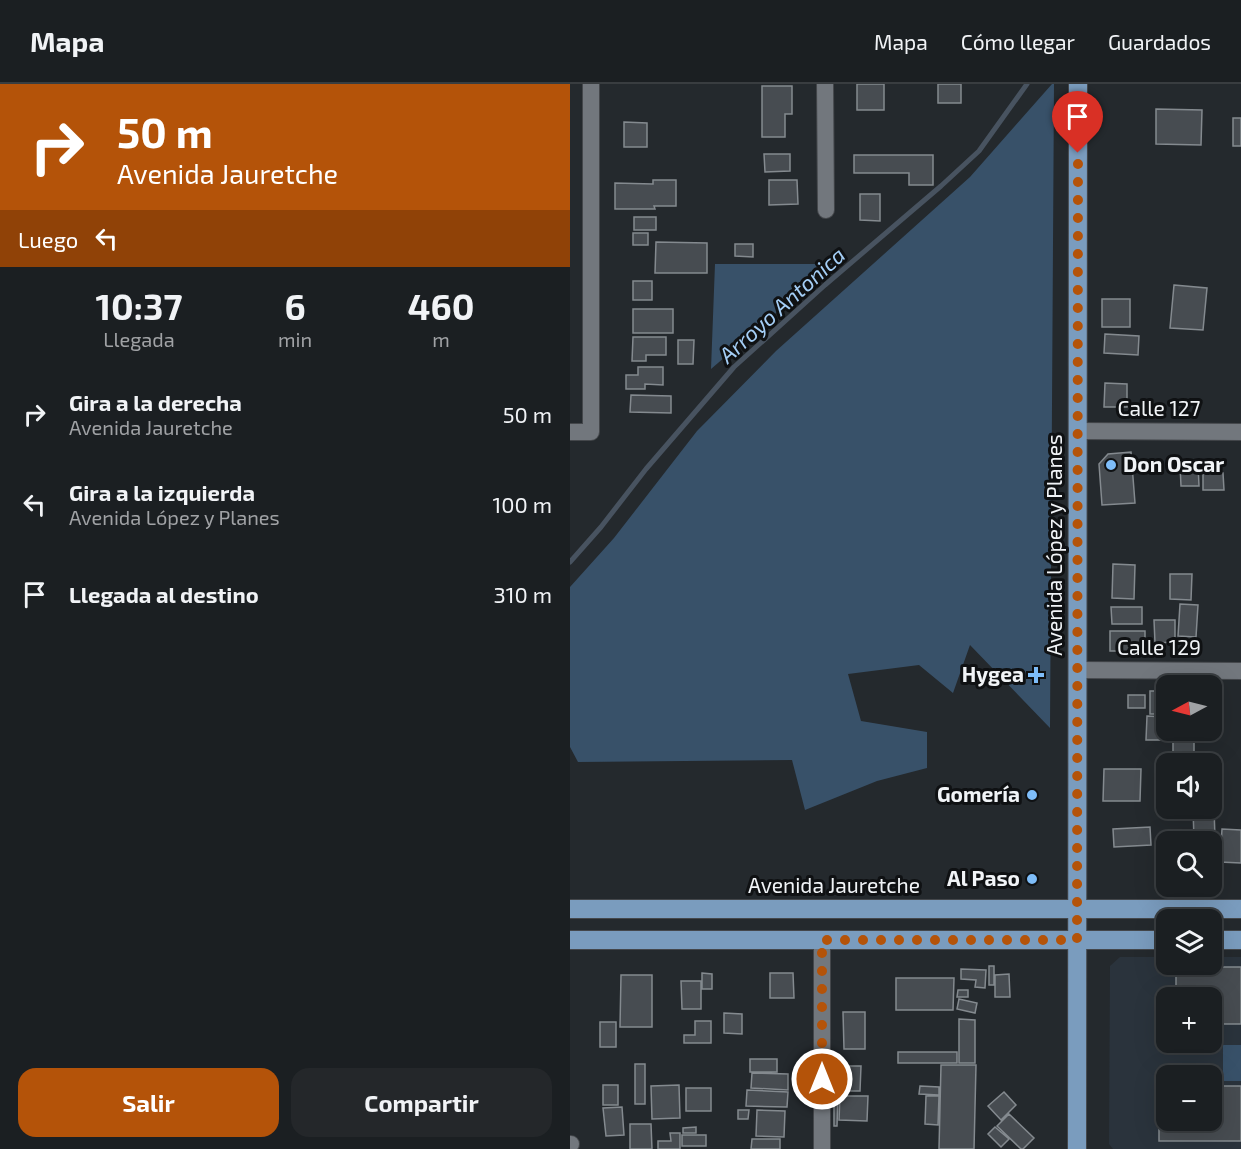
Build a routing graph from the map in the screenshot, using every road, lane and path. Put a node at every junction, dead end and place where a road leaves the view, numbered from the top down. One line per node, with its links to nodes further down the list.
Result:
1 (591, 84): 6 (street)
2 (825, 84): 4 (street)
3 (1078, 84): 5 (main road, Avenida López y Planes)
4 (826, 210)
5 (1077, 431): 7 (street, Calle 127); 8 (main road, Avenida López y Planes)
6 (570, 432)
7 (1241, 432)
8 (1077, 670): 9 (street, Calle 129); 11 (main road, Avenida López y Planes)
9 (1241, 671)
10 (570, 909): 11 (main road, Avenida Jauretche)
11 (1077, 909): 12 (main road, Avenida Jauretche); 15 (main road, Avenida López y Planes)
12 (1241, 909)
13 (570, 940): 14 (main road)
14 (822, 940): 15 (main road); 19 (street)
15 (1077, 940): 16 (main road); 20 (main road, Avenida López y Planes)
16 (1156, 940)
17 (1222, 940): 18 (main road)
18 (1241, 940)
19 (822, 1149)
20 (1077, 1149)

